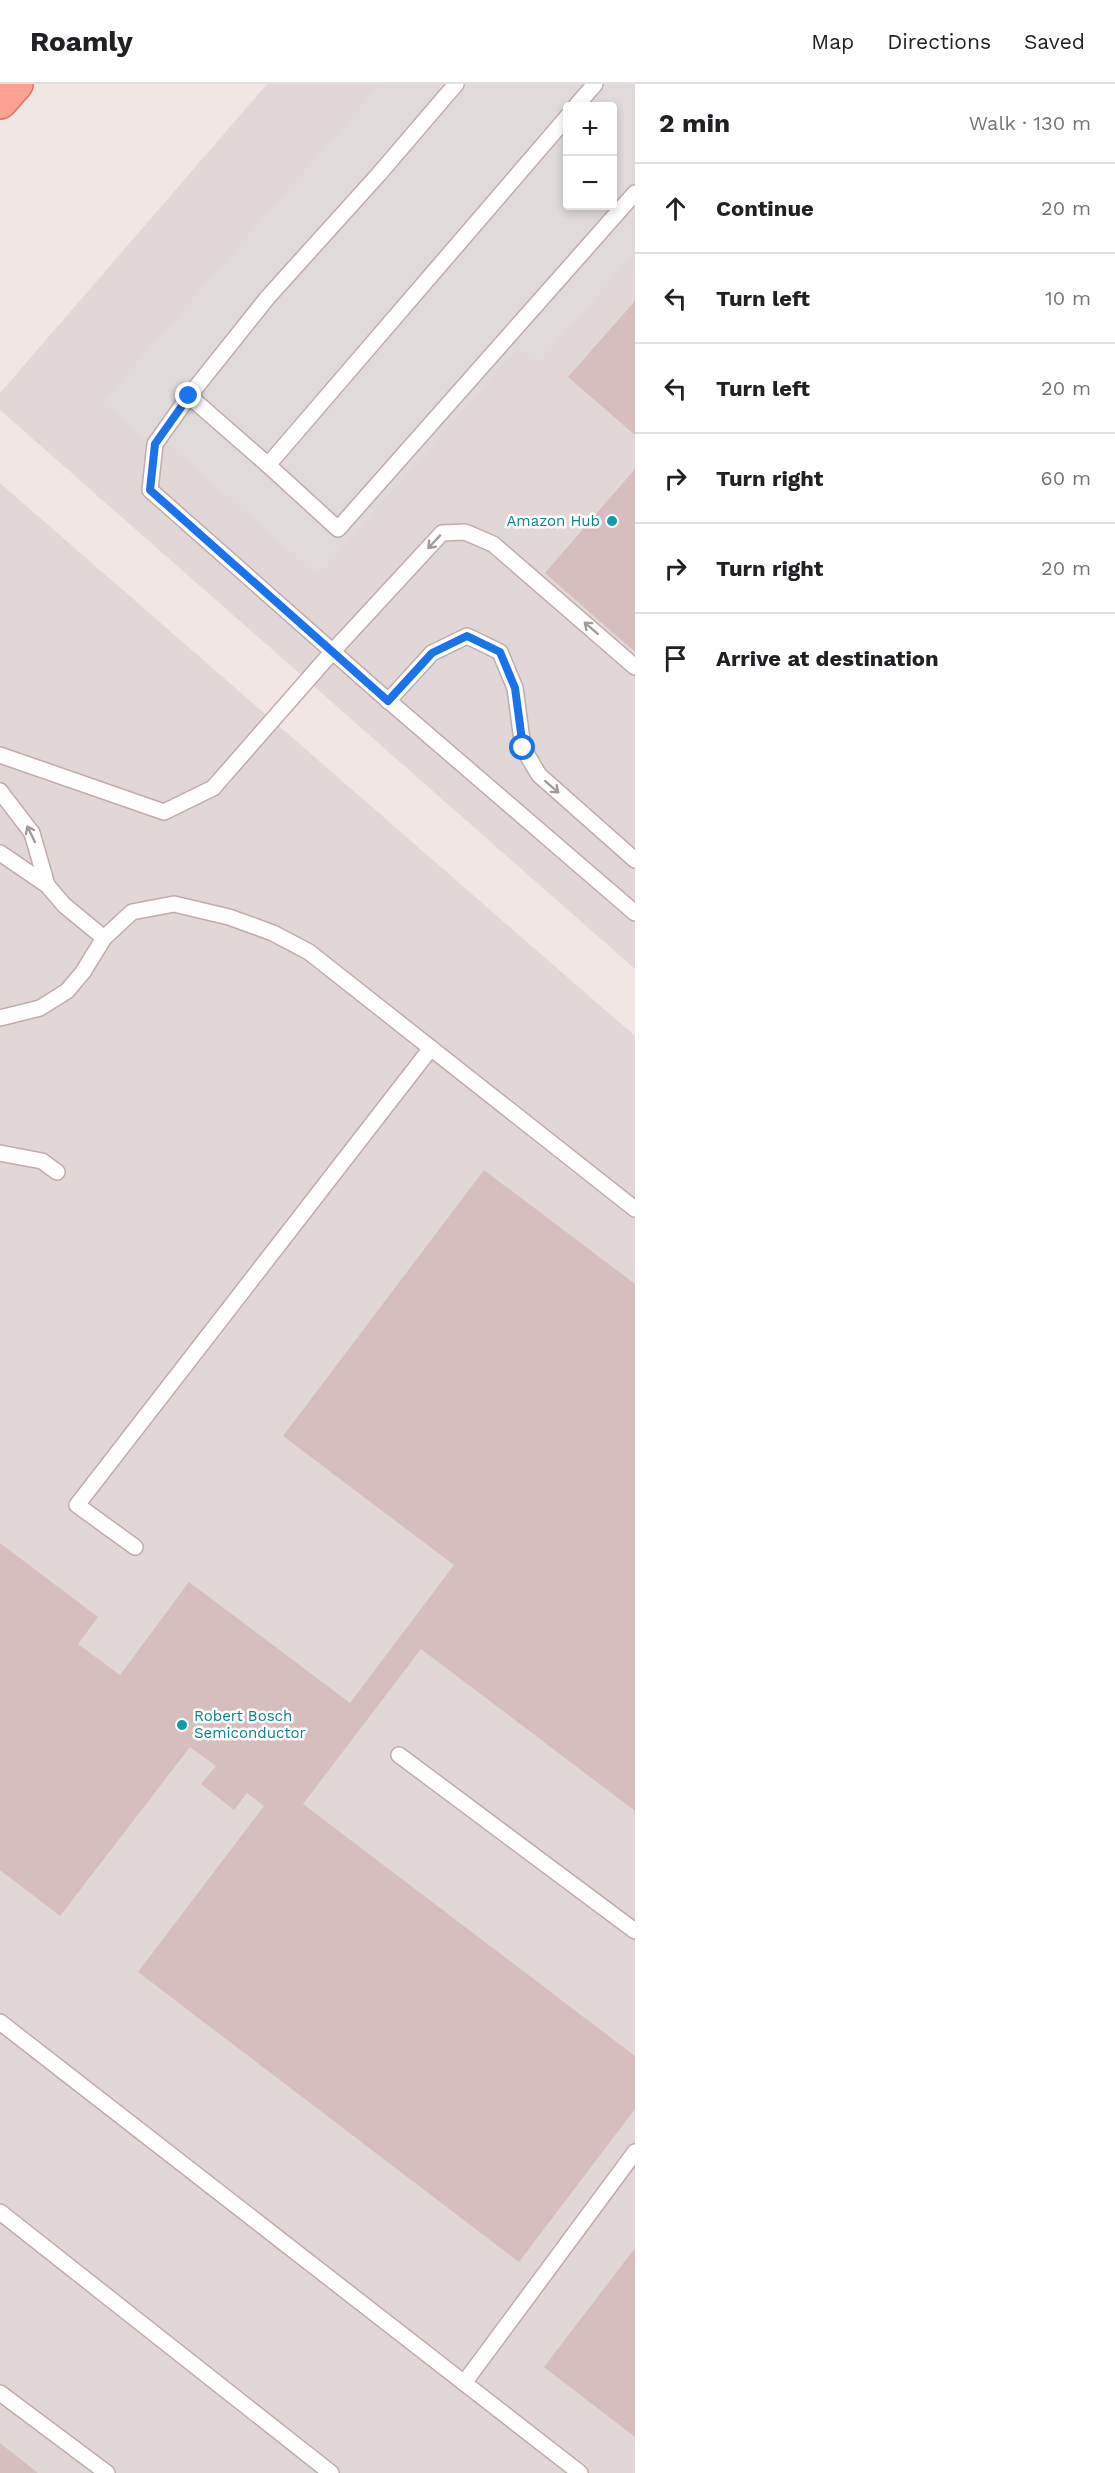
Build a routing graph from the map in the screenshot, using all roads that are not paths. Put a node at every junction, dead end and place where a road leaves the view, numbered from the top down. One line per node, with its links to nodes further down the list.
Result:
1 (16, 84): 4 (main road)
2 (456, 84): 8 (lane)
3 (595, 84): 5 (lane)
4 (0, 102)
5 (579, 102)
6 (563, 121): 9 (lane)
7 (635, 193): 9 (lane)
8 (189, 396): 9 (lane); 10 (lane)
9 (268, 465)
10 (333, 651): 11 (lane, one-way to 10); 12 (lane); 13 (lane)
11 (635, 667)
12 (388, 701): 16 (lane, one-way to 16); 18 (lane)
13 (0, 756)
14 (0, 790): 17 (lane, one-way to 14)
15 (0, 853): 17 (lane)
16 (635, 860)
17 (47, 885): 19 (lane)
18 (635, 913)
19 (104, 938): 20 (lane); 21 (lane)
20 (0, 1018)
21 (430, 1048): 24 (lane); 25 (lane)
22 (0, 1153): 23 (lane)
23 (57, 1172)
24 (635, 1209)
25 (135, 1547)
26 (399, 1755): 27 (lane)
27 (635, 1931)
28 (0, 2022): 31 (lane)
29 (635, 2152): 31 (lane)
30 (0, 2212): 34 (lane)
31 (464, 2383): 35 (lane)
32 (0, 2392): 33 (lane)
33 (107, 2473)
34 (332, 2473)
35 (580, 2473)

